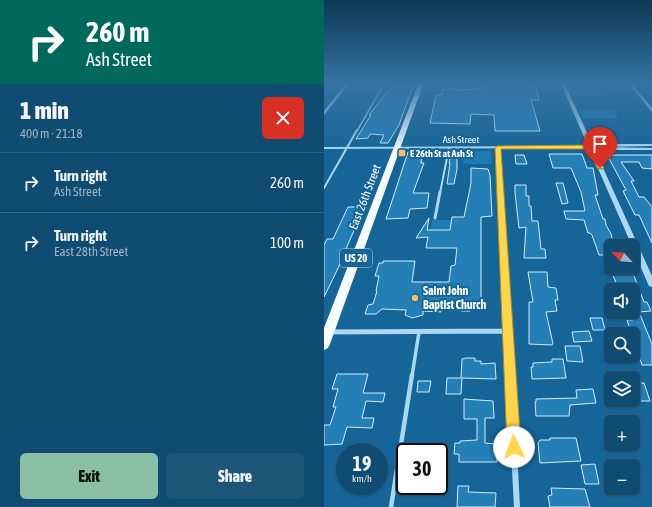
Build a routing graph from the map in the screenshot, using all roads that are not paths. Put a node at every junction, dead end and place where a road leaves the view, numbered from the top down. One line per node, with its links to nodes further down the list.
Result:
1 (372, 106): 7 (lane)
2 (413, 106): 8 (main road, East 26th Street / US 20)
3 (574, 106): 5 (street)
4 (652, 145): 5 (street, Ash Street)
5 (594, 147): 10 (street, Ash Street); 11 (street, Ash Street); 14 (street)
6 (324, 148): 7 (street, Ash Street)
7 (348, 148): 8 (street, Ash Street); 12 (lane)
8 (397, 148): 9 (street, Ash Street); 16 (main road, East 26th Street / US 20)
9 (449, 148): 10 (street, Ash Street); 13 (lane)
10 (498, 148): 15 (street)
11 (652, 150)
12 (324, 188)
13 (436, 218)
14 (652, 284)
15 (508, 331): 17 (street); 20 (street)
16 (326, 332): 17 (street); 18 (main road, East 26th Street / US 20)
17 (419, 332): 19 (lane)
18 (324, 344)
19 (391, 507)
20 (517, 507)

